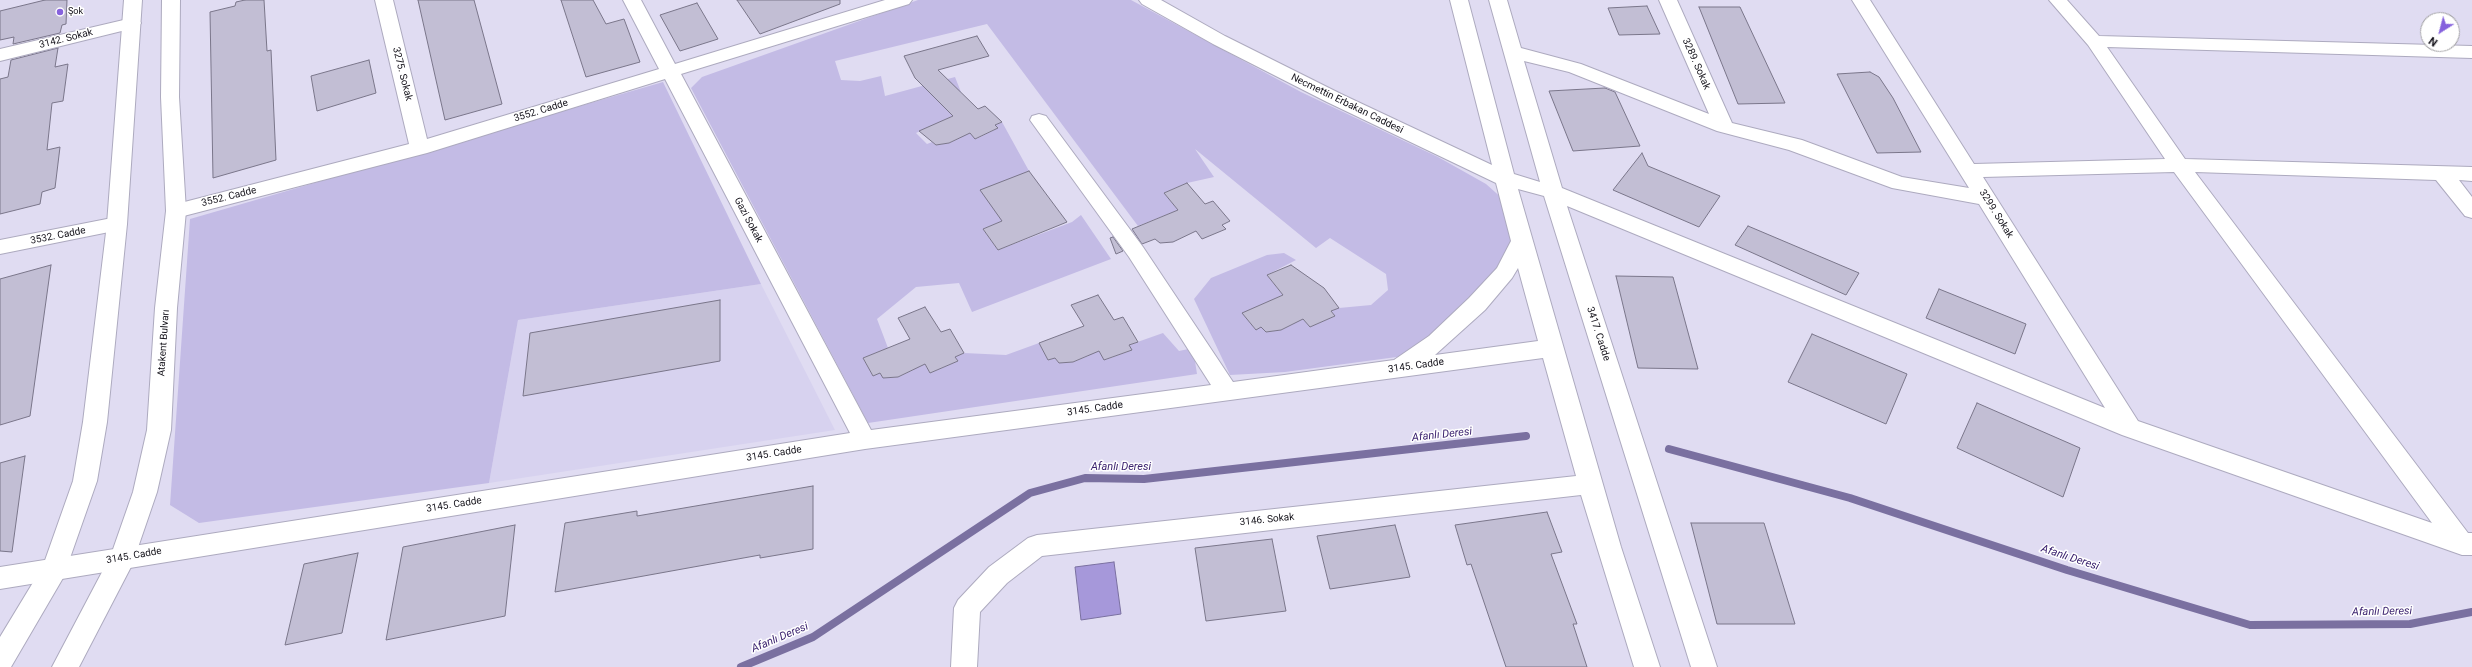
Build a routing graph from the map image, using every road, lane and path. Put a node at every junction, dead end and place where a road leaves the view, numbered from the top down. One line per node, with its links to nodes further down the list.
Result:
1 (133, 0): 12 (street)
2 (171, 0): 28 (street, Atakent Bulvarı)
3 (384, 0): 20 (street, 3275. Sokak)
4 (632, 0): 17 (street, Gazi Sokak)
5 (903, 0): 17 (street, 3552. Cadde)
6 (1148, 0): 25 (street, Necmettin Erbakan Caddesi)
7 (1458, 0): 25 (street)
8 (1498, 0): 14 (street, 3417. Cadde)
9 (1668, 0): 19 (street, 3289. Sokak)
10 (1861, 0): 22 (street, 3299. Sokak)
11 (2058, 0): 13 (street)
12 (132, 23): 16 (street, 3142. Sokak); 30 (street)
13 (2094, 41): 15 (street); 21 (street)
14 (1513, 52): 19 (street); 26 (street, 3417. Cadde)
15 (2472, 52)
16 (0, 55)
17 (668, 72): 20 (street, 3552. Cadde); 37 (street, Gazi Sokak)
18 (1039, 120): 35 (street)
19 (1724, 127): 27 (street)
20 (420, 148): 28 (street, 3552. Cadde)
21 (2179, 164): 22 (street); 23 (street); 39 (street)
22 (1968, 171): 27 (street, 3299. Sokak)
23 (2442, 173): 24 (street); 29 (street)
24 (2472, 174)
25 (1503, 178): 26 (street, Necmettin Erbakan Caddesi); 31 (street)
26 (1553, 192): 36 (street, Necmettin Erbakan Caddesi); 47 (street, 3417. Cadde)
27 (1986, 198): 36 (street, 3299. Sokak)
28 (176, 211): 40 (street, Atakent Bulvarı)
29 (2472, 211)
30 (117, 224): 32 (street, 3532. Cadde); 41 (street)
31 (1521, 241): 33 (street); 34 (street)
32 (0, 247)
33 (1551, 348): 34 (street, 3145. Cadde); 38 (street)
34 (1398, 368): 35 (street, 3145. Cadde)
35 (1227, 391): 37 (street, 3145. Cadde)
36 (2130, 428): 39 (street, Necmettin Erbakan Caddesi)
37 (865, 440): 40 (street, 3145. Cadde)
38 (1590, 484): 45 (street, 3146. Sokak); 46 (street)
39 (2467, 544)
40 (123, 557): 41 (street, 3145. Cadde); 44 (street, Atakent Bulvarı)
41 (54, 570): 42 (street, 3145. Cadde); 43 (street)
42 (0, 578)
43 (0, 661)
44 (65, 667)
45 (964, 667)
46 (1647, 667)
47 (1704, 667)

